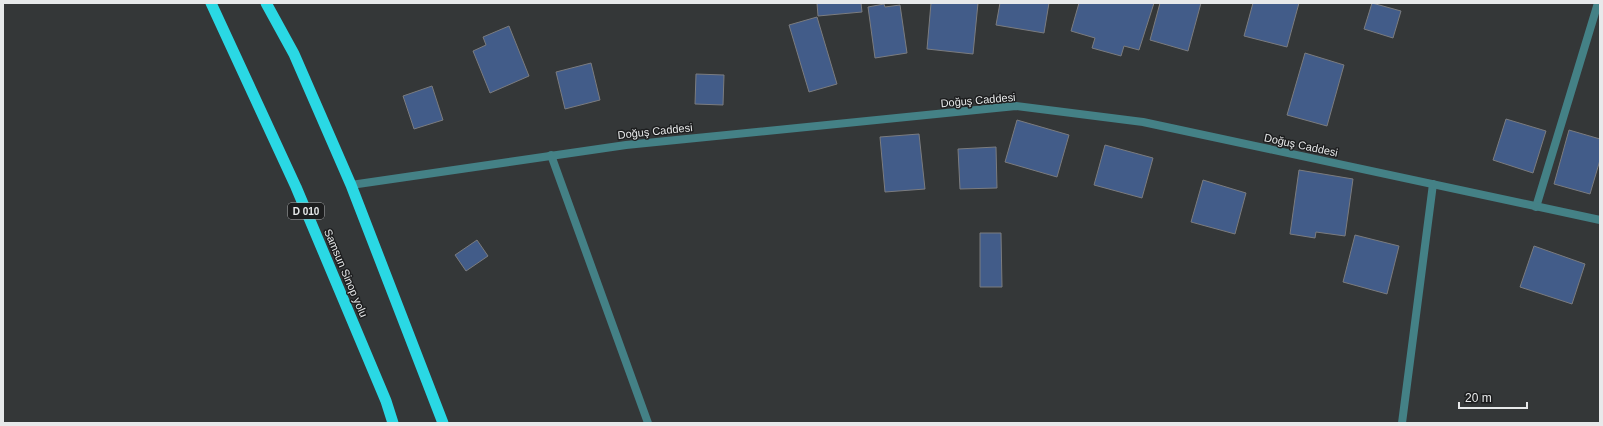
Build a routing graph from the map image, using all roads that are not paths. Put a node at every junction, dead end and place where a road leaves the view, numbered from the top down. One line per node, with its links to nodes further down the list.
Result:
1 (211, 3): 9 (highway, Samsun Sinop yolu / D 010)
2 (266, 3): 6 (highway)
3 (1598, 3): 7 (street)
4 (551, 156): 5 (street, Doğuş Caddesi); 6 (street, Doğuş Caddesi); 11 (street)
5 (1433, 184): 7 (street, Doğuş Caddesi); 12 (street)
6 (351, 185): 10 (highway)
7 (1536, 207): 8 (street, Doğuş Caddesi)
8 (1600, 220)
9 (393, 423)
10 (443, 423)
11 (648, 423)
12 (1402, 423)

